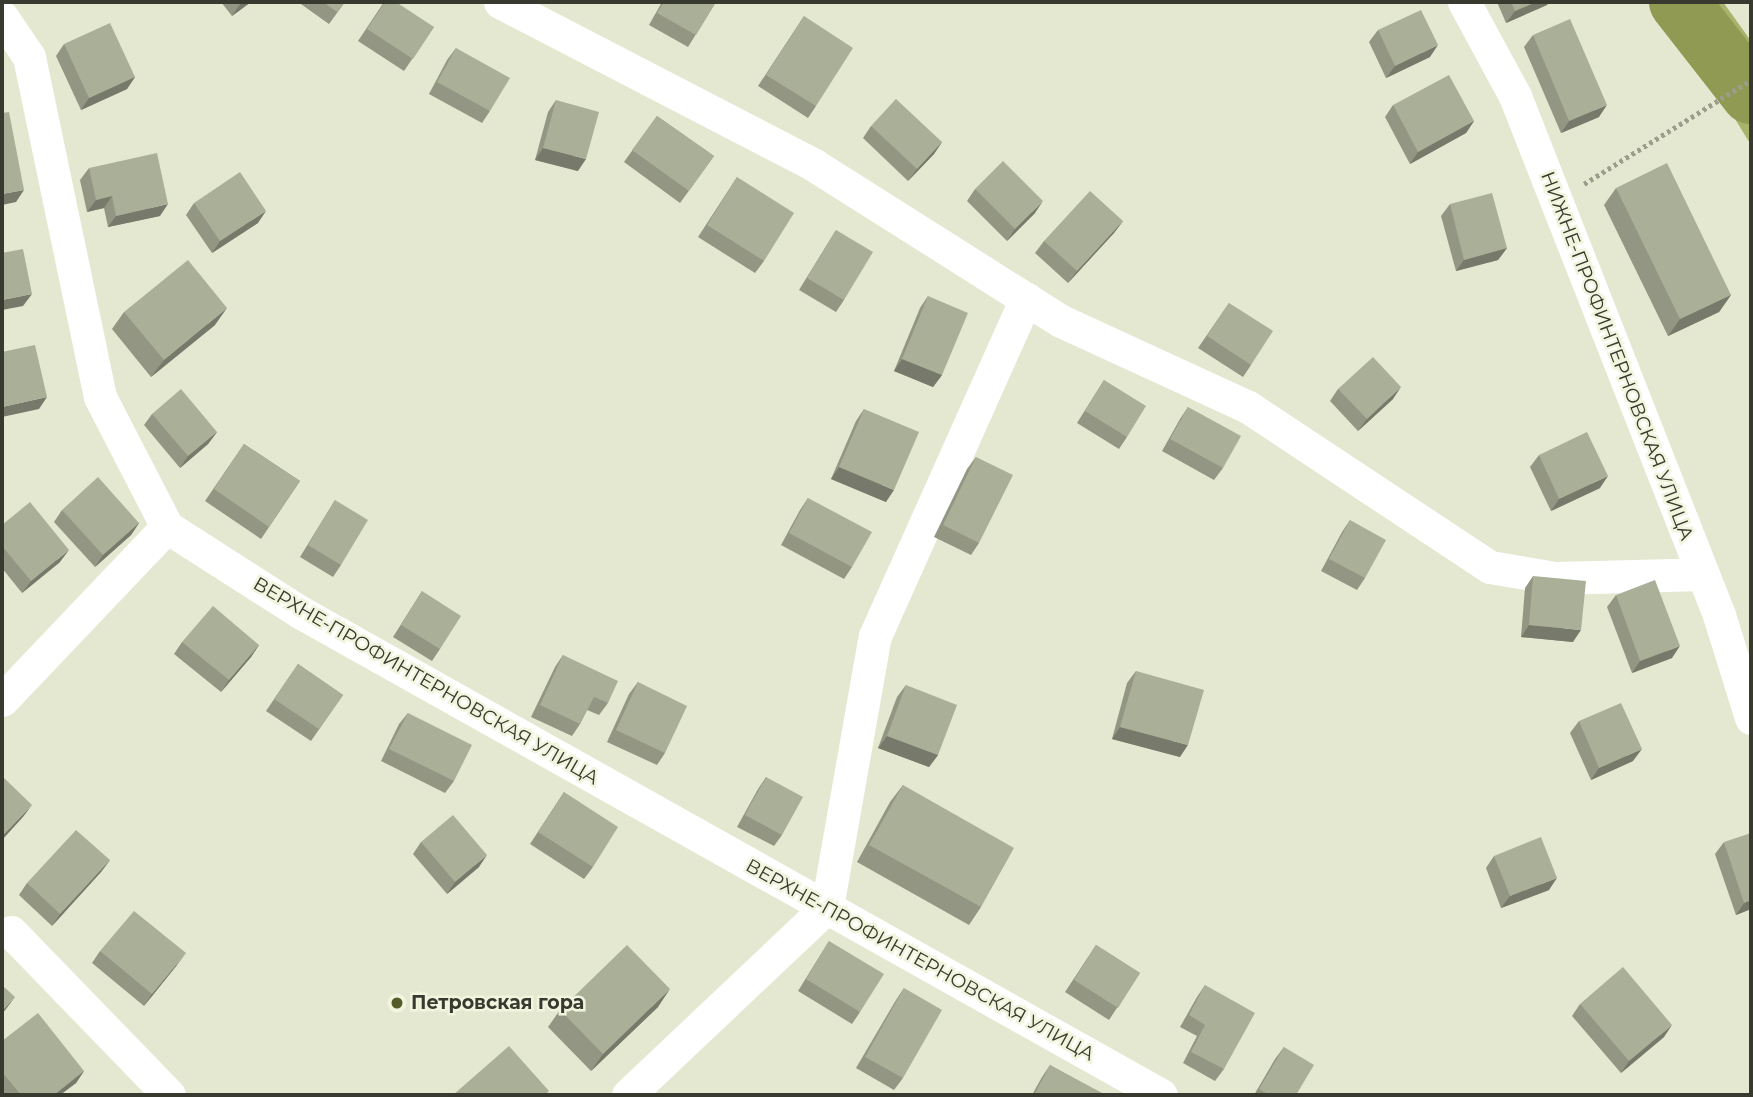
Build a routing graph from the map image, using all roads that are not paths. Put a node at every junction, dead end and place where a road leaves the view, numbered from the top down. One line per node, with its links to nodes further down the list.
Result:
1 (500, 2): 4 (street)
2 (1464, 2): 6 (street, НИЖНЕ-ПРОФИНТЕРНОВСКАЯ УЛИЦА)
3 (2, 17): 5 (street)
4 (1026, 298): 6 (street); 9 (street)
5 (167, 527): 7 (street); 9 (street, ВЕРХНЕ-ПРОФИНТЕРНОВСКАЯ УЛИЦА)
6 (1703, 574): 8 (street, НИЖНЕ-ПРОФИНТЕРНОВСКАЯ УЛИЦА)
7 (2, 700)
8 (1751, 718)
9 (827, 908): 12 (street); 13 (street, ВЕРХНЕ-ПРОФИНТЕРНОВСКАЯ УЛИЦА)
10 (10, 932): 11 (street)
11 (169, 1095)
12 (628, 1095)
13 (1161, 1095)

